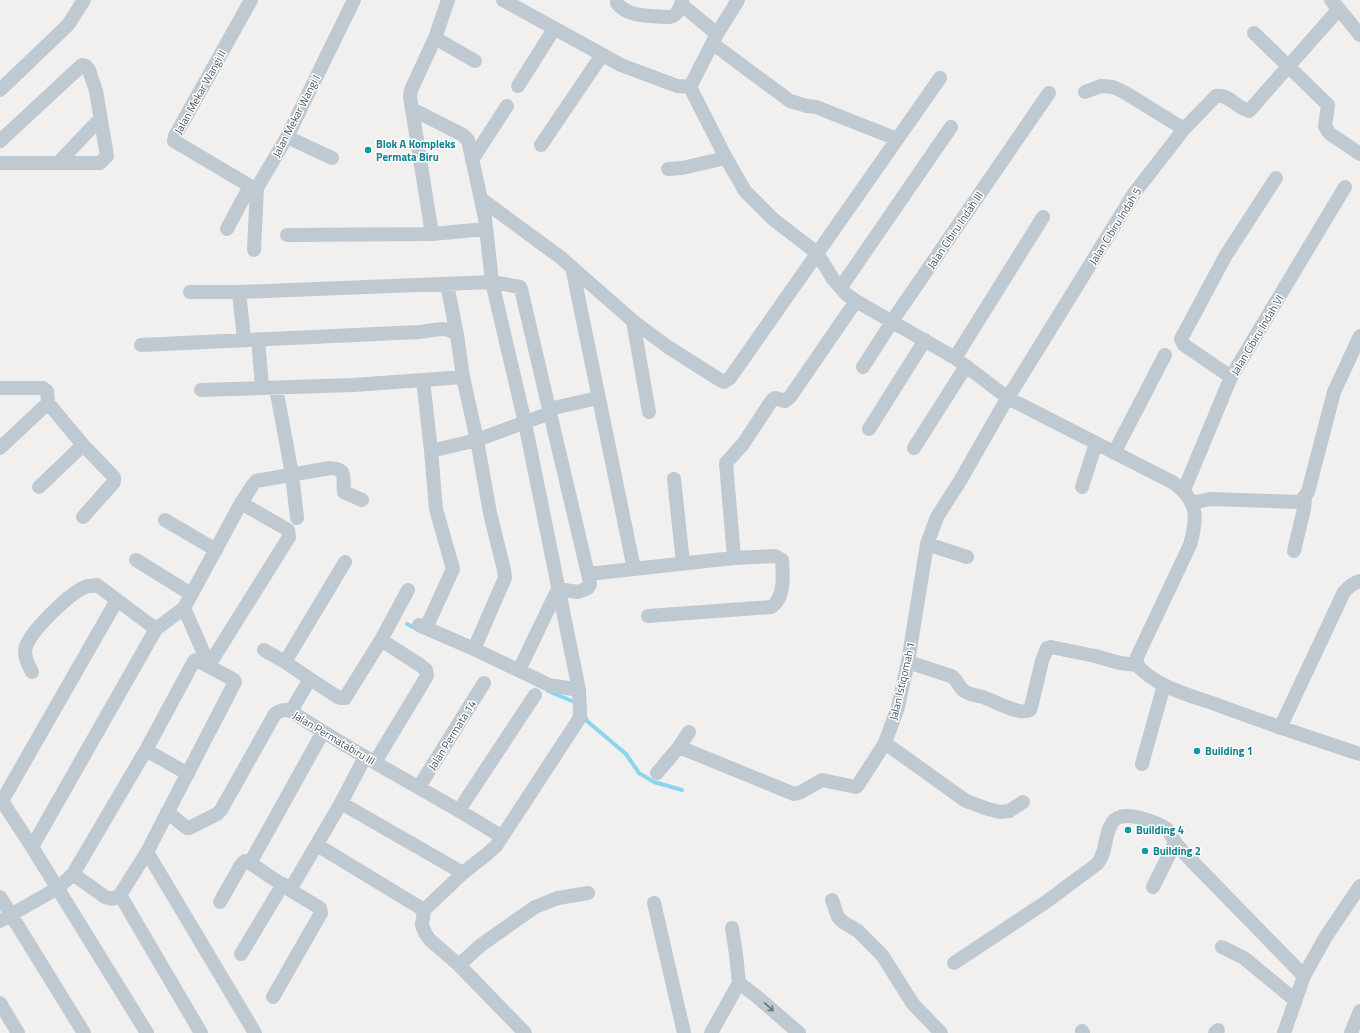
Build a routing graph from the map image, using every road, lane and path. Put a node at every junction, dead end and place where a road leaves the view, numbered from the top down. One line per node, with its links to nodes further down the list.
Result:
1 (84, 0): 21 (street)
2 (252, 0): 42 (street, Jalan Mekar Wangi II)
3 (354, 0): 29 (street, Jalan Mekar Wangi I)
4 (448, 0): 13 (street)
5 (503, 0): 10 (street)
6 (618, 0): 8 (street)
7 (738, 0): 14 (street)
8 (682, 2): 14 (street)
9 (1335, 4): 12 (street); 17 (street)
10 (554, 29): 15 (street); 19 (street)
11 (1254, 33): 17 (street)
12 (1360, 35)
13 (435, 38): 16 (street); 25 (street)
14 (714, 39): 20 (street); 30 (street)
15 (602, 55): 20 (street); 32 (street)
16 (475, 61)
17 (1289, 66): 28 (street, Jalan Cibiru Indah 5); 33 (street)
18 (940, 78): 30 (street)
19 (518, 86)
20 (690, 87): 35 (street)
21 (0, 90)
22 (1085, 92): 28 (street)
23 (1049, 93): 59 (street, Jalan Cibiru Indah III)
24 (507, 106): 36 (street)
25 (412, 109): 36 (street); 47 (street)
26 (100, 119): 31 (street); 38 (street); 38 (street)
27 (951, 127): 54 (street)
28 (1184, 129): 76 (street, Jalan Cibiru Indah 5)
29 (287, 137): 34 (street); 42 (street, Jalan Mekar Wangi I)
30 (897, 139): 50 (street)
31 (0, 141)
32 (541, 145)
33 (1360, 154)
34 (332, 158)
35 (726, 158): 39 (street); 50 (street)
36 (472, 160): 43 (street)
37 (0, 163): 38 (street)
38 (58, 163)
39 (668, 169)
40 (1276, 178): 69 (street)
41 (1345, 186): 69 (street, Jalan Cibiru Indah VI)
42 (253, 187): 45 (street, Jalan Mekar Wangi I); 49 (street)
43 (481, 199): 46 (street); 51 (street)
44 (1042, 216): 66 (street)
45 (227, 229)
46 (486, 229): 47 (street); 52 (street)
47 (432, 234): 48 (street)
48 (287, 235)
49 (254, 250)
50 (817, 253): 54 (street); 58 (street)
51 (572, 267): 58 (street); 75 (street)
52 (492, 282): 53 (street); 78 (street); 80 (street)
53 (447, 284): 56 (street); 60 (street)
54 (841, 287): 57 (street)
55 (190, 292): 56 (street)
56 (239, 292): 62 (street)
57 (856, 301): 59 (street); 104 (street)
58 (633, 321): 79 (street)
59 (892, 322): 63 (street); 67 (street, Jalan Cibiru Indah III)
60 (457, 336): 62 (street); 68 (street)
61 (1360, 336): 94 (street)
62 (251, 339): 64 (street); 71 (street)
63 (925, 340): 66 (street); 81 (street)
64 (141, 345)
65 (1165, 355): 88 (street)
66 (960, 362): 76 (street); 86 (street)
67 (863, 367)
68 (463, 377): 70 (street); 82 (street)
69 (1231, 377): 93 (street, Jalan Cibiru Indah VI)
70 (423, 380): 73 (street); 87 (street)
71 (262, 387): 73 (street); 74 (street)
72 (0, 388): 77 (street)
73 (276, 388): 89 (street)
74 (201, 390)
75 (598, 398): 78 (street); 109 (street)
76 (1008, 398): 83 (street); 101 (street, Jalan Istiqomah 1)
77 (48, 403): 84 (street); 85 (street)
78 (550, 411): 80 (street); 110 (street)
79 (648, 412)
80 (525, 423): 82 (street); 112 (street)
81 (869, 429)
82 (477, 440): 87 (street); 120 (street)
83 (1096, 444): 88 (street); 92 (street)
84 (83, 445): 91 (street); 98 (street)
85 (0, 448)
86 (914, 448)
87 (431, 451): 120 (street)
88 (1114, 453): 93 (street)
89 (292, 474): 95 (street); 96 (street); 99 (street)
90 (674, 479): 108 (street)
91 (39, 487)
92 (1082, 487)
93 (1184, 490): 97 (street)
94 (1305, 497): 97 (street); 103 (street)
95 (362, 500)
96 (241, 503): 102 (street); 124 (street)
97 (1192, 503): 125 (street)
98 (83, 517)
99 (297, 518)
100 (165, 520): 102 (street)
101 (927, 544): 105 (street); 123 (street, Jalan Istiqomah 1)
102 (216, 550): 114 (street)
103 (1294, 551)
104 (734, 558): 108 (street); 117 (street)
105 (967, 558)
106 (136, 560): 114 (street)
107 (345, 562): 122 (street)
108 (683, 563): 109 (street)
109 (634, 569): 110 (street)
110 (588, 574): 112 (street)
111 (1360, 581): 134 (street)
112 (558, 589): 126 (street); 131 (street)
113 (408, 590): 119 (street)
114 (191, 594): 116 (street)
115 (117, 600): 118 (street); 127 (street); 146 (street)
116 (184, 608): 118 (street); 124 (street)
117 (648, 616)
118 (156, 630): 154 (street)
119 (380, 640): 128 (street); 141 (street)
120 (474, 649): 126 (street)
121 (264, 650): 122 (street)
122 (286, 662): 128 (street)
123 (908, 662): 125 (street); 137 (street, Jalan Istiqomah 1)
124 (209, 665): 139 (street); 144 (street)
125 (1137, 665): 130 (street)
126 (519, 670): 131 (street)
127 (32, 672)
128 (310, 679): 133 (street)
129 (484, 682): 145 (street, Jalan Permata 14)
130 (1164, 685): 134 (street); 142 (street)
131 (579, 690): 151 (street)
132 (535, 695): 149 (street)
133 (291, 711): 135 (street, Jalan Permatabiru III); 150 (street, Jalan Permatabiru III)
134 (1280, 728): 140 (street)
135 (323, 732): 141 (street, Jalan Permatabiru III); 156 (street)
136 (689, 732): 138 (street)
137 (885, 743): 138 (street, Jalan Istiqomah 1); 147 (street)
138 (679, 747): 143 (street)
139 (146, 750): 144 (street); 158 (street)
140 (1360, 754)
141 (370, 760): 145 (street, Jalan Permatabiru III); 148 (street)
142 (1142, 764)
143 (657, 773)
144 (188, 774): 150 (street)
145 (419, 787): 149 (street, Jalan Permatabiru III)
146 (1, 799): 154 (street)
147 (1023, 802)
148 (341, 803): 153 (street); 157 (street)
149 (460, 810): 151 (street, Jalan Permatabiru III)
150 (168, 812): 155 (street)
151 (502, 837): 157 (street)
152 (1175, 843): 161 (street); 174 (street); 176 (street)
153 (317, 846): 160 (street); 169 (street)
154 (32, 847): 162 (street)
155 (147, 852): 164 (street); 186 (street)
156 (250, 863): 160 (street); 167 (street)
157 (463, 873): 169 (street)
158 (73, 874): 162 (street); 164 (street)
159 (1360, 886): 176 (street)
160 (287, 887): 173 (street); 178 (street)
161 (1153, 887)
162 (58, 888): 170 (street); 184 (street)
163 (588, 893): 175 (street)
164 (120, 895): 185 (street)
165 (0, 897): 170 (street)
166 (832, 900): 191 (street)
167 (220, 902)
168 (654, 903): 188 (street)
169 (424, 910): 175 (street)
170 (5, 918): 183 (street)
171 (732, 928): 177 (street)
172 (1222, 947): 179 (street)
173 (241, 954)
174 (954, 964)
175 (459, 965): 187 (street)
176 (1304, 976): 179 (street)
177 (738, 983): 189 (street); 190 (street, one-way to 190)
178 (273, 997)
179 (1295, 1000): 192 (street)
180 (0, 1003): 182 (street)
181 (1360, 1012): 193 (street)
182 (18, 1033)
183 (84, 1033)
184 (147, 1033)
185 (201, 1033)
186 (255, 1033)
187 (525, 1033)
188 (684, 1033)
189 (711, 1033)
190 (799, 1033)
191 (941, 1033)
192 (1284, 1033)
193 (1351, 1033)

